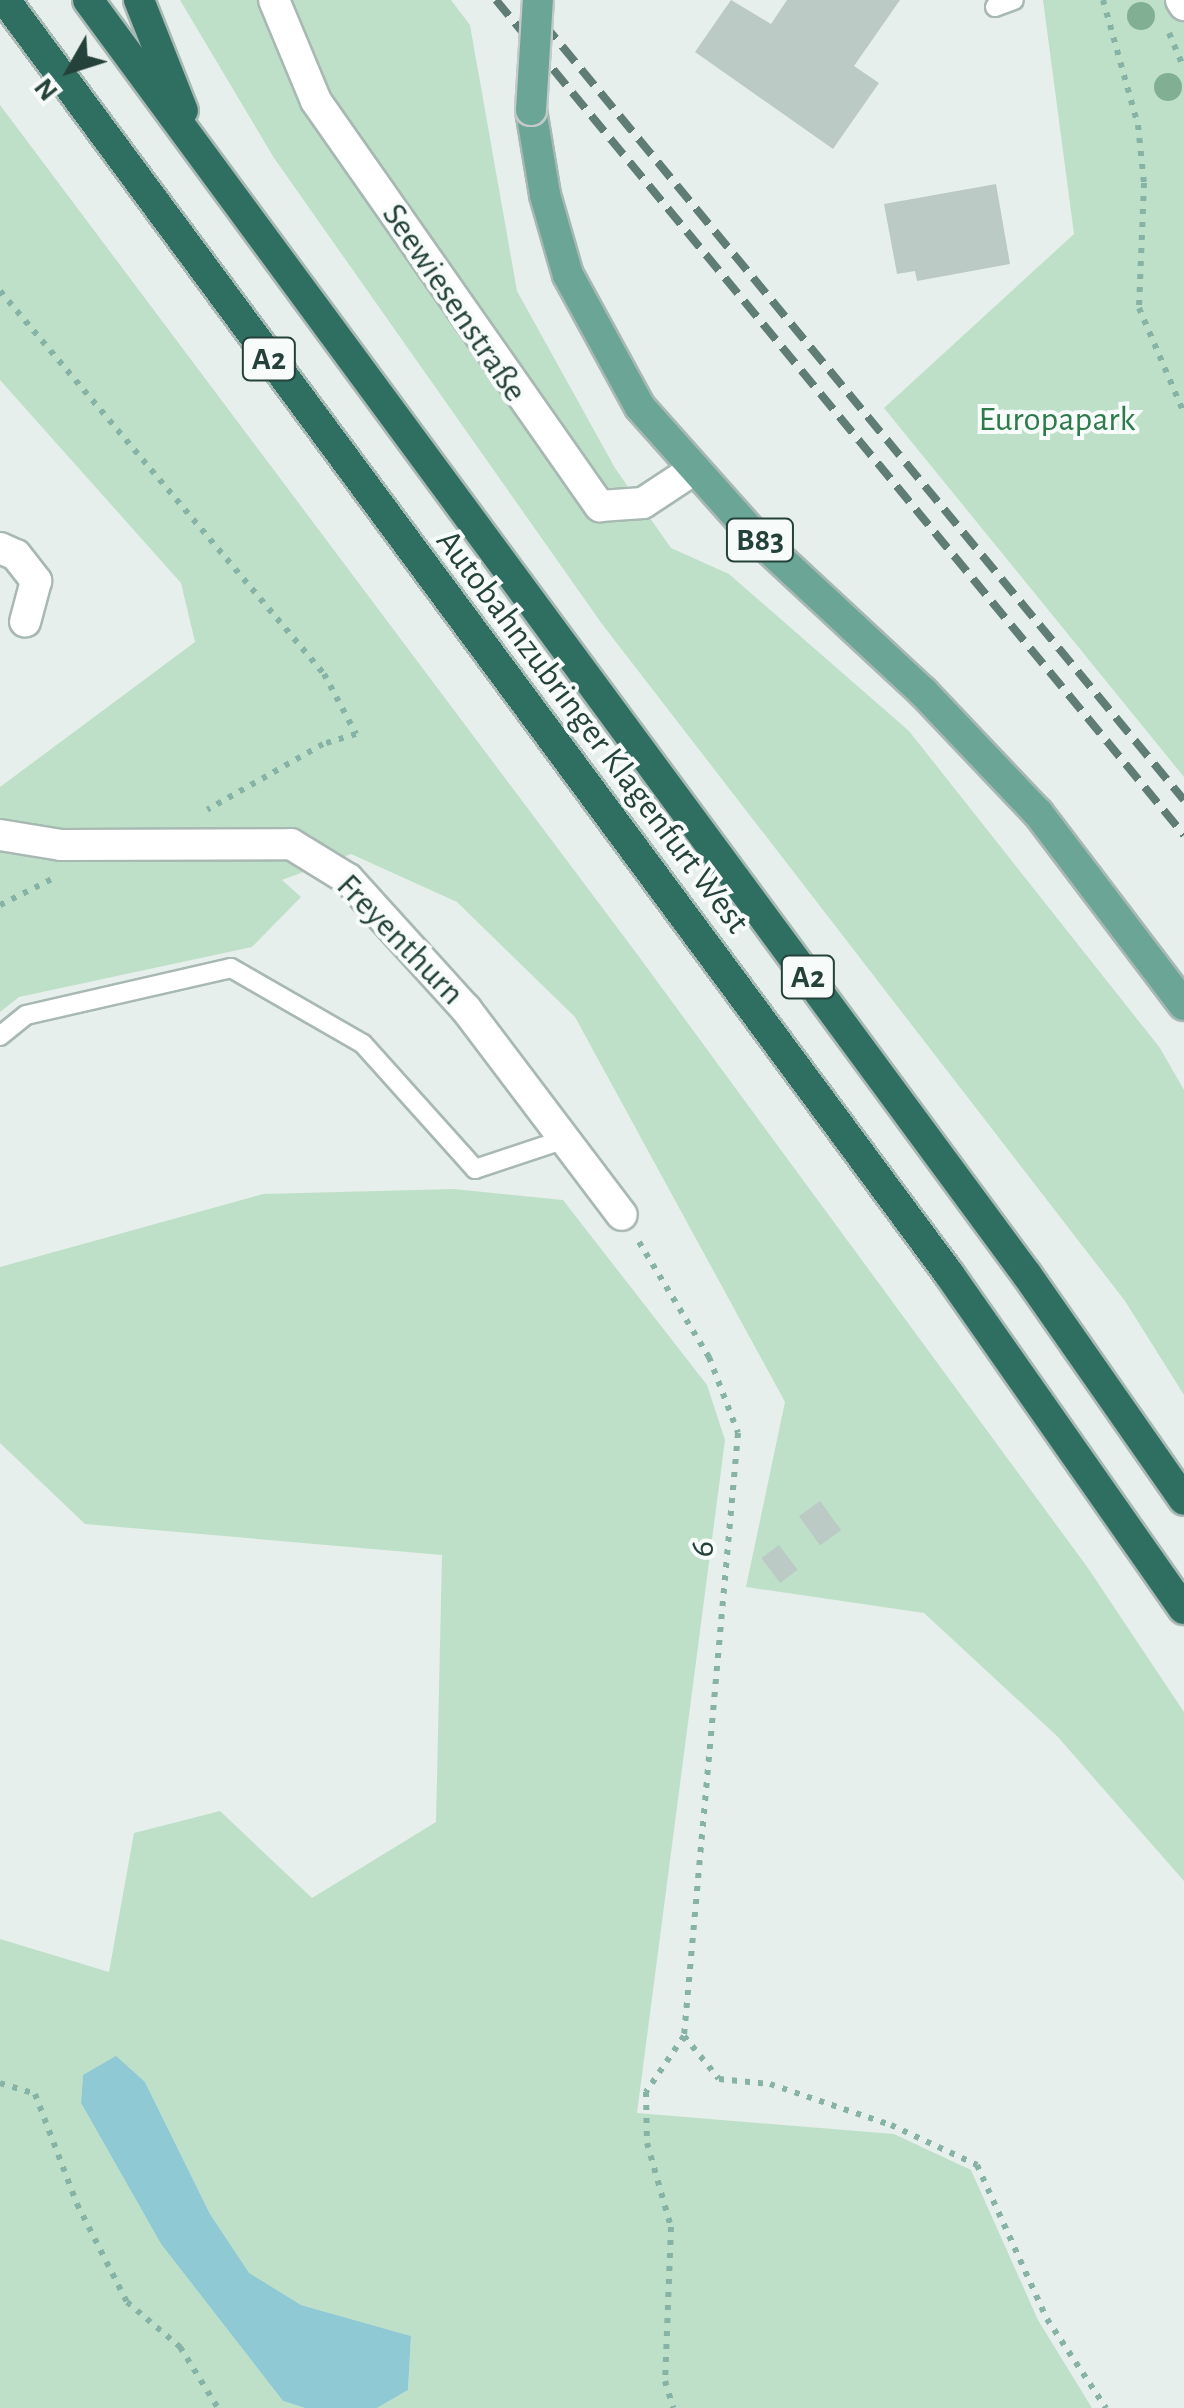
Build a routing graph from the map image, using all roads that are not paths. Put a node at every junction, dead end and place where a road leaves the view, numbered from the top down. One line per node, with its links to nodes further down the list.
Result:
1 (5, 0): 18 (highway, Autobahnzubringer Klagenfurt West / A2)
2 (138, 0): 8 (highway)
3 (274, 0): 9 (street, Seewiesenstraße)
4 (538, 0): 9 (main road, B83, bridge)
5 (1014, 0): 6 (lane)
6 (995, 7)
7 (97, 12): 8 (highway, Autobahnzubringer Klagenfurt West / A2)
8 (199, 151): 17 (highway, Autobahnzubringer Klagenfurt West / A2)
9 (693, 470): 13 (main road, B83)
10 (0, 548): 11 (street)
11 (25, 622)
12 (0, 835): 15 (street, Freyenthurn)
13 (1184, 1005)
14 (0, 1036): 15 (lane)
15 (562, 1140): 16 (street, Freyenthurn)
16 (622, 1216)
17 (1184, 1500)
18 (1184, 1609)

